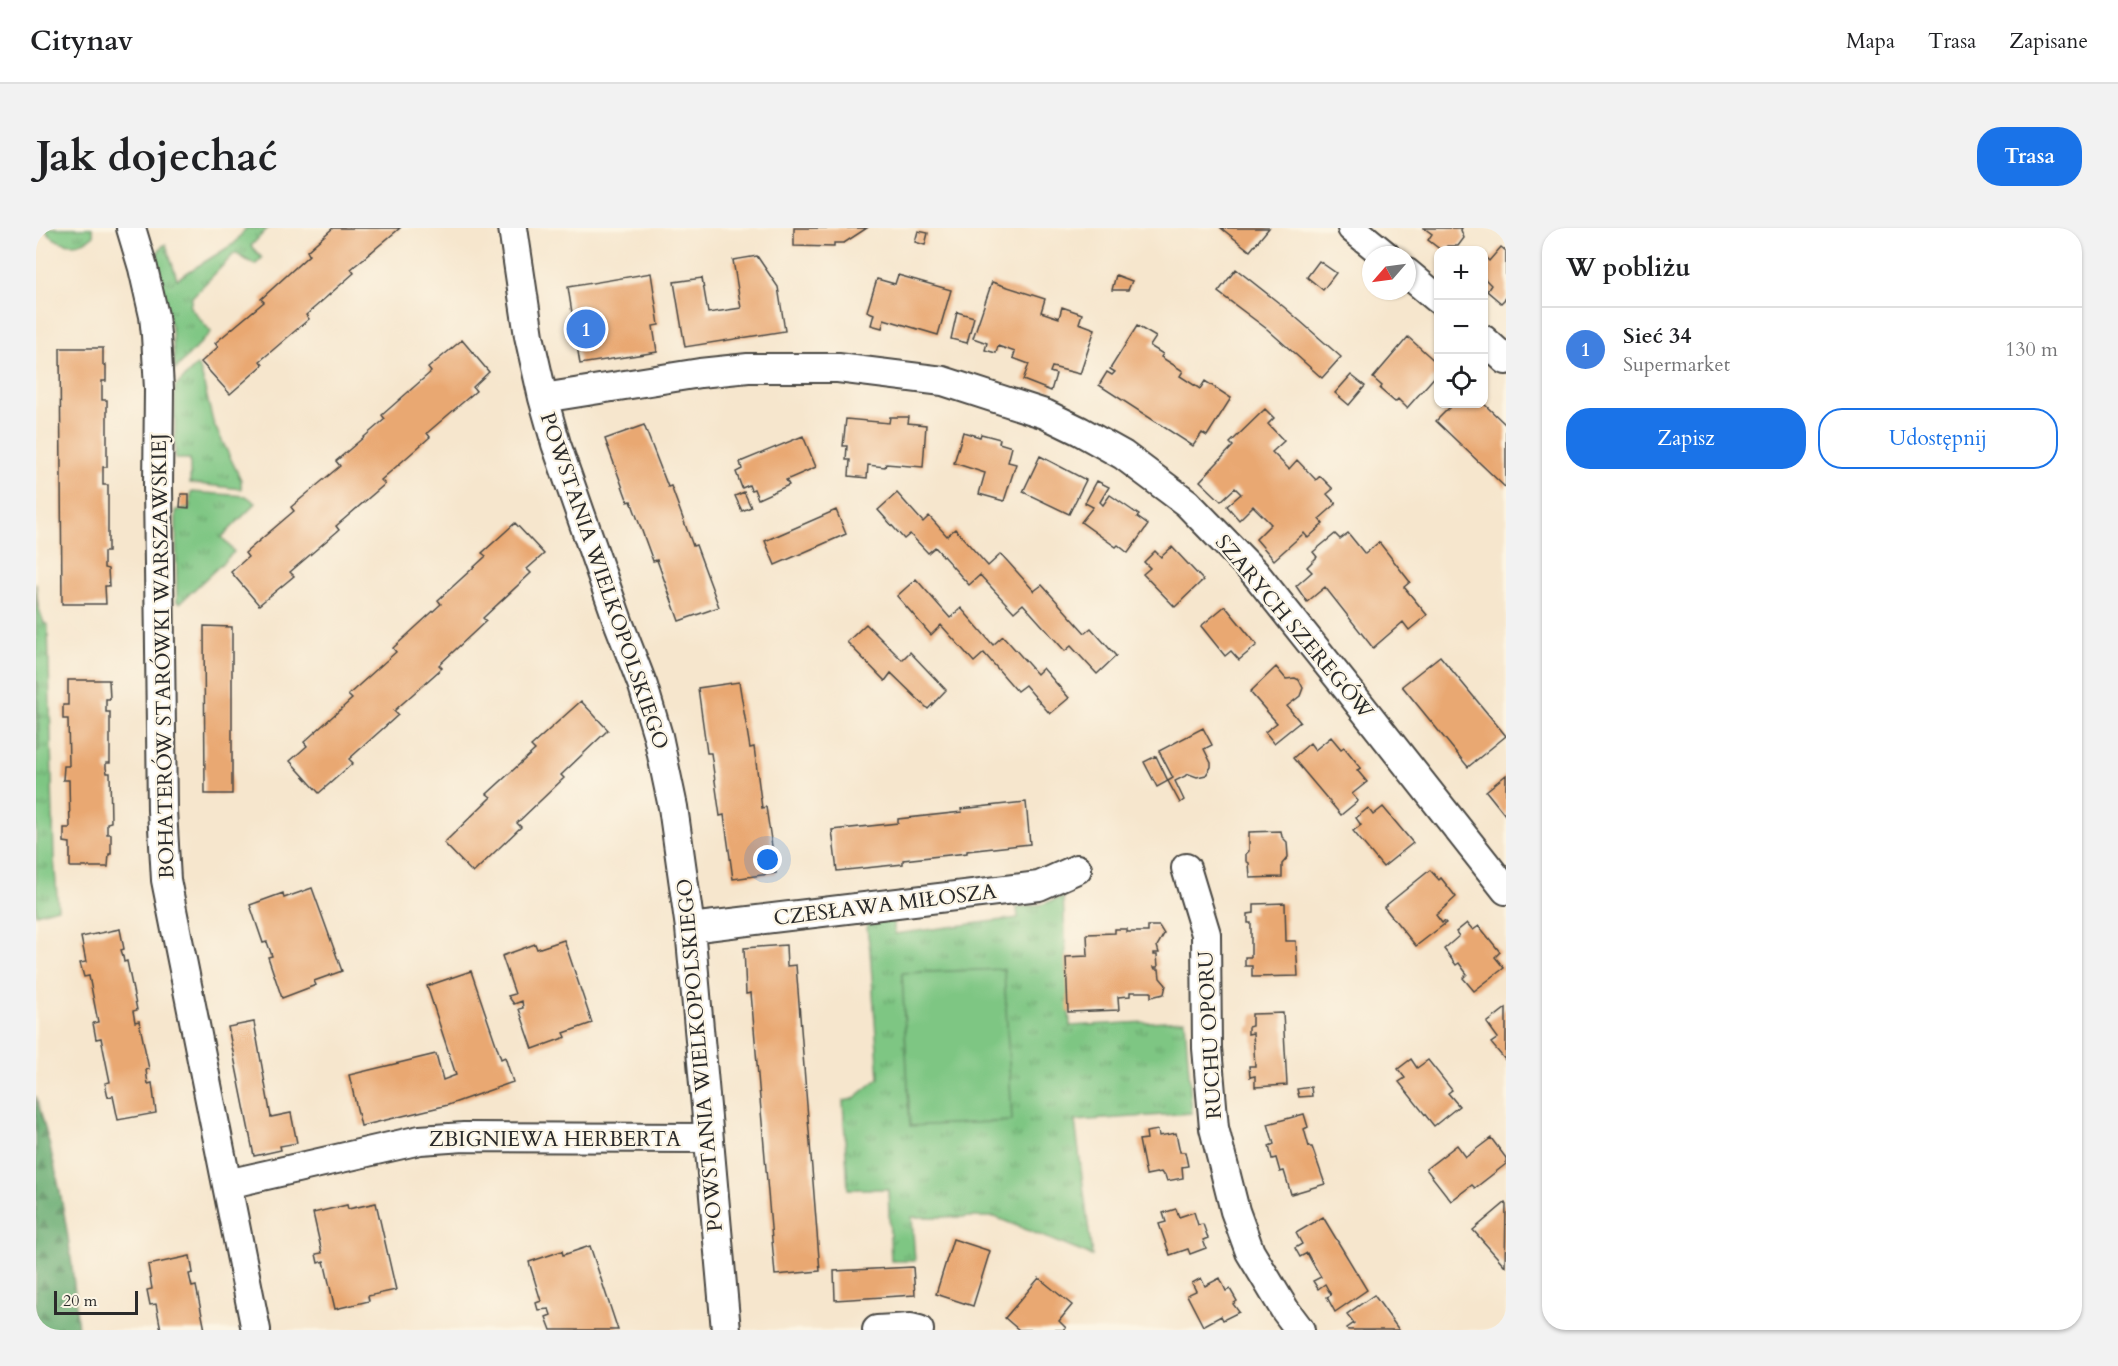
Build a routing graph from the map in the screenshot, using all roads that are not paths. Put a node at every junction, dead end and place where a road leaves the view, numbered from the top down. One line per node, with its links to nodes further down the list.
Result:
1 (131, 228): 15 (street, BOHATERÓW STARÓWKI WARSZAWSKIEJ)
2 (513, 228): 9 (street, POWSTANIA WIELKOPOLSKIEGO)
3 (1352, 228): 4 (street)
4 (1374, 246)
5 (1416, 281): 6 (street)
6 (1434, 296)
7 (1488, 344): 8 (street)
8 (1506, 360)
9 (543, 398): 12 (street, SZARYCH SZEREGÓW); 13 (street, POWSTANIA WIELKOPOLSKIEGO)
10 (1186, 868): 20 (street, RUCHU OPORU)
11 (1077, 869): 13 (street, CZESŁAWA MIŁOSZA)
12 (1506, 890)
13 (690, 928): 14 (street, POWSTANIA WIELKOPOLSKIEGO)
14 (707, 1138): 15 (street, ZBIGNIEWA HERBERTA); 17 (street, POWSTANIA WIELKOPOLSKIEGO)
15 (227, 1184): 16 (street, BOHATERÓW STARÓWKI WARSZAWSKIEJ)
16 (256, 1330)
17 (726, 1330)
18 (877, 1330): 19 (street)
19 (919, 1330)
20 (1300, 1330)

